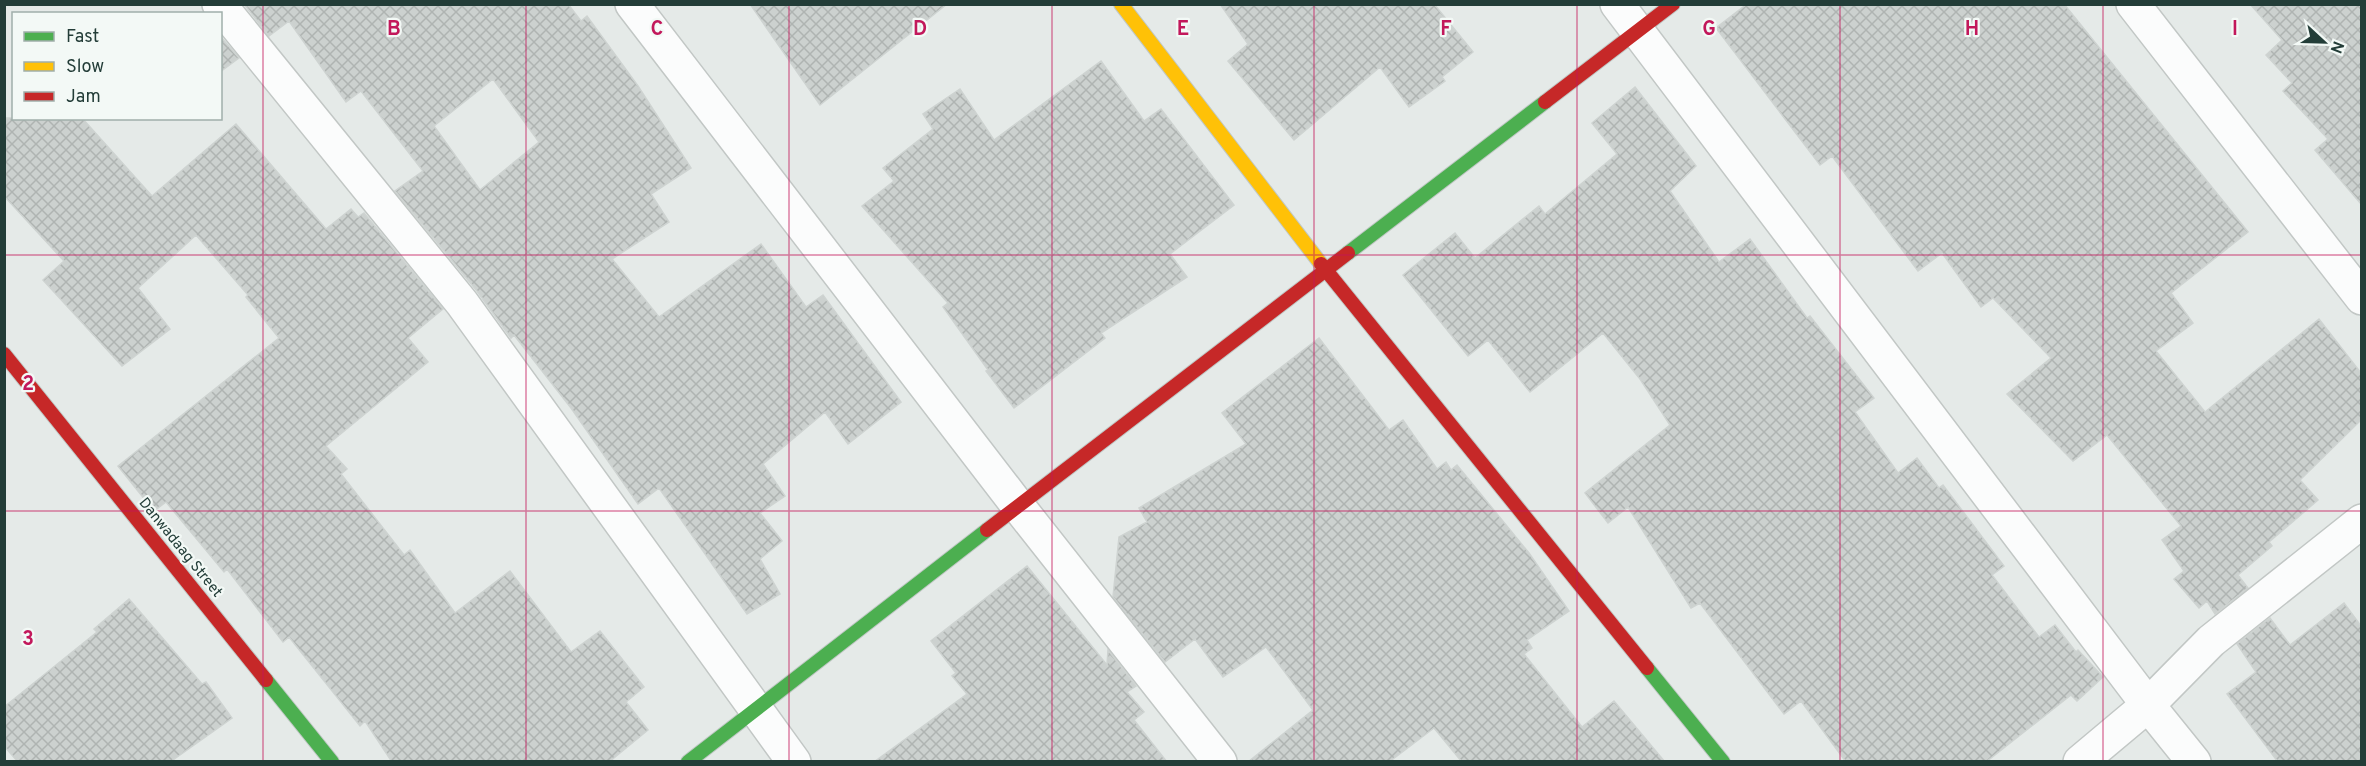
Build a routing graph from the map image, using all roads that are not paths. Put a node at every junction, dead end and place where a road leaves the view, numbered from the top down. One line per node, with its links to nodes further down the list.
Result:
1 (219, 4): 14 (street)
2 (632, 4): 11 (street)
3 (1121, 4): 8 (street)
4 (1617, 4): 7 (street)
5 (1673, 4): 7 (street)
6 (2133, 4): 9 (street)
7 (1638, 33): 8 (street); 13 (street)
8 (1326, 270): 11 (street); 19 (street)
9 (2361, 298)
10 (4, 354): 15 (street, Danwadaag Street)
11 (1018, 506): 14 (street); 18 (street)
12 (2361, 521): 13 (street)
13 (2148, 705): 20 (street); 21 (street)
14 (755, 710): 16 (street); 17 (street)
15 (332, 762)
16 (688, 762)
17 (794, 762)
18 (1220, 762)
19 (1723, 762)
20 (2080, 762)
21 (2194, 762)

